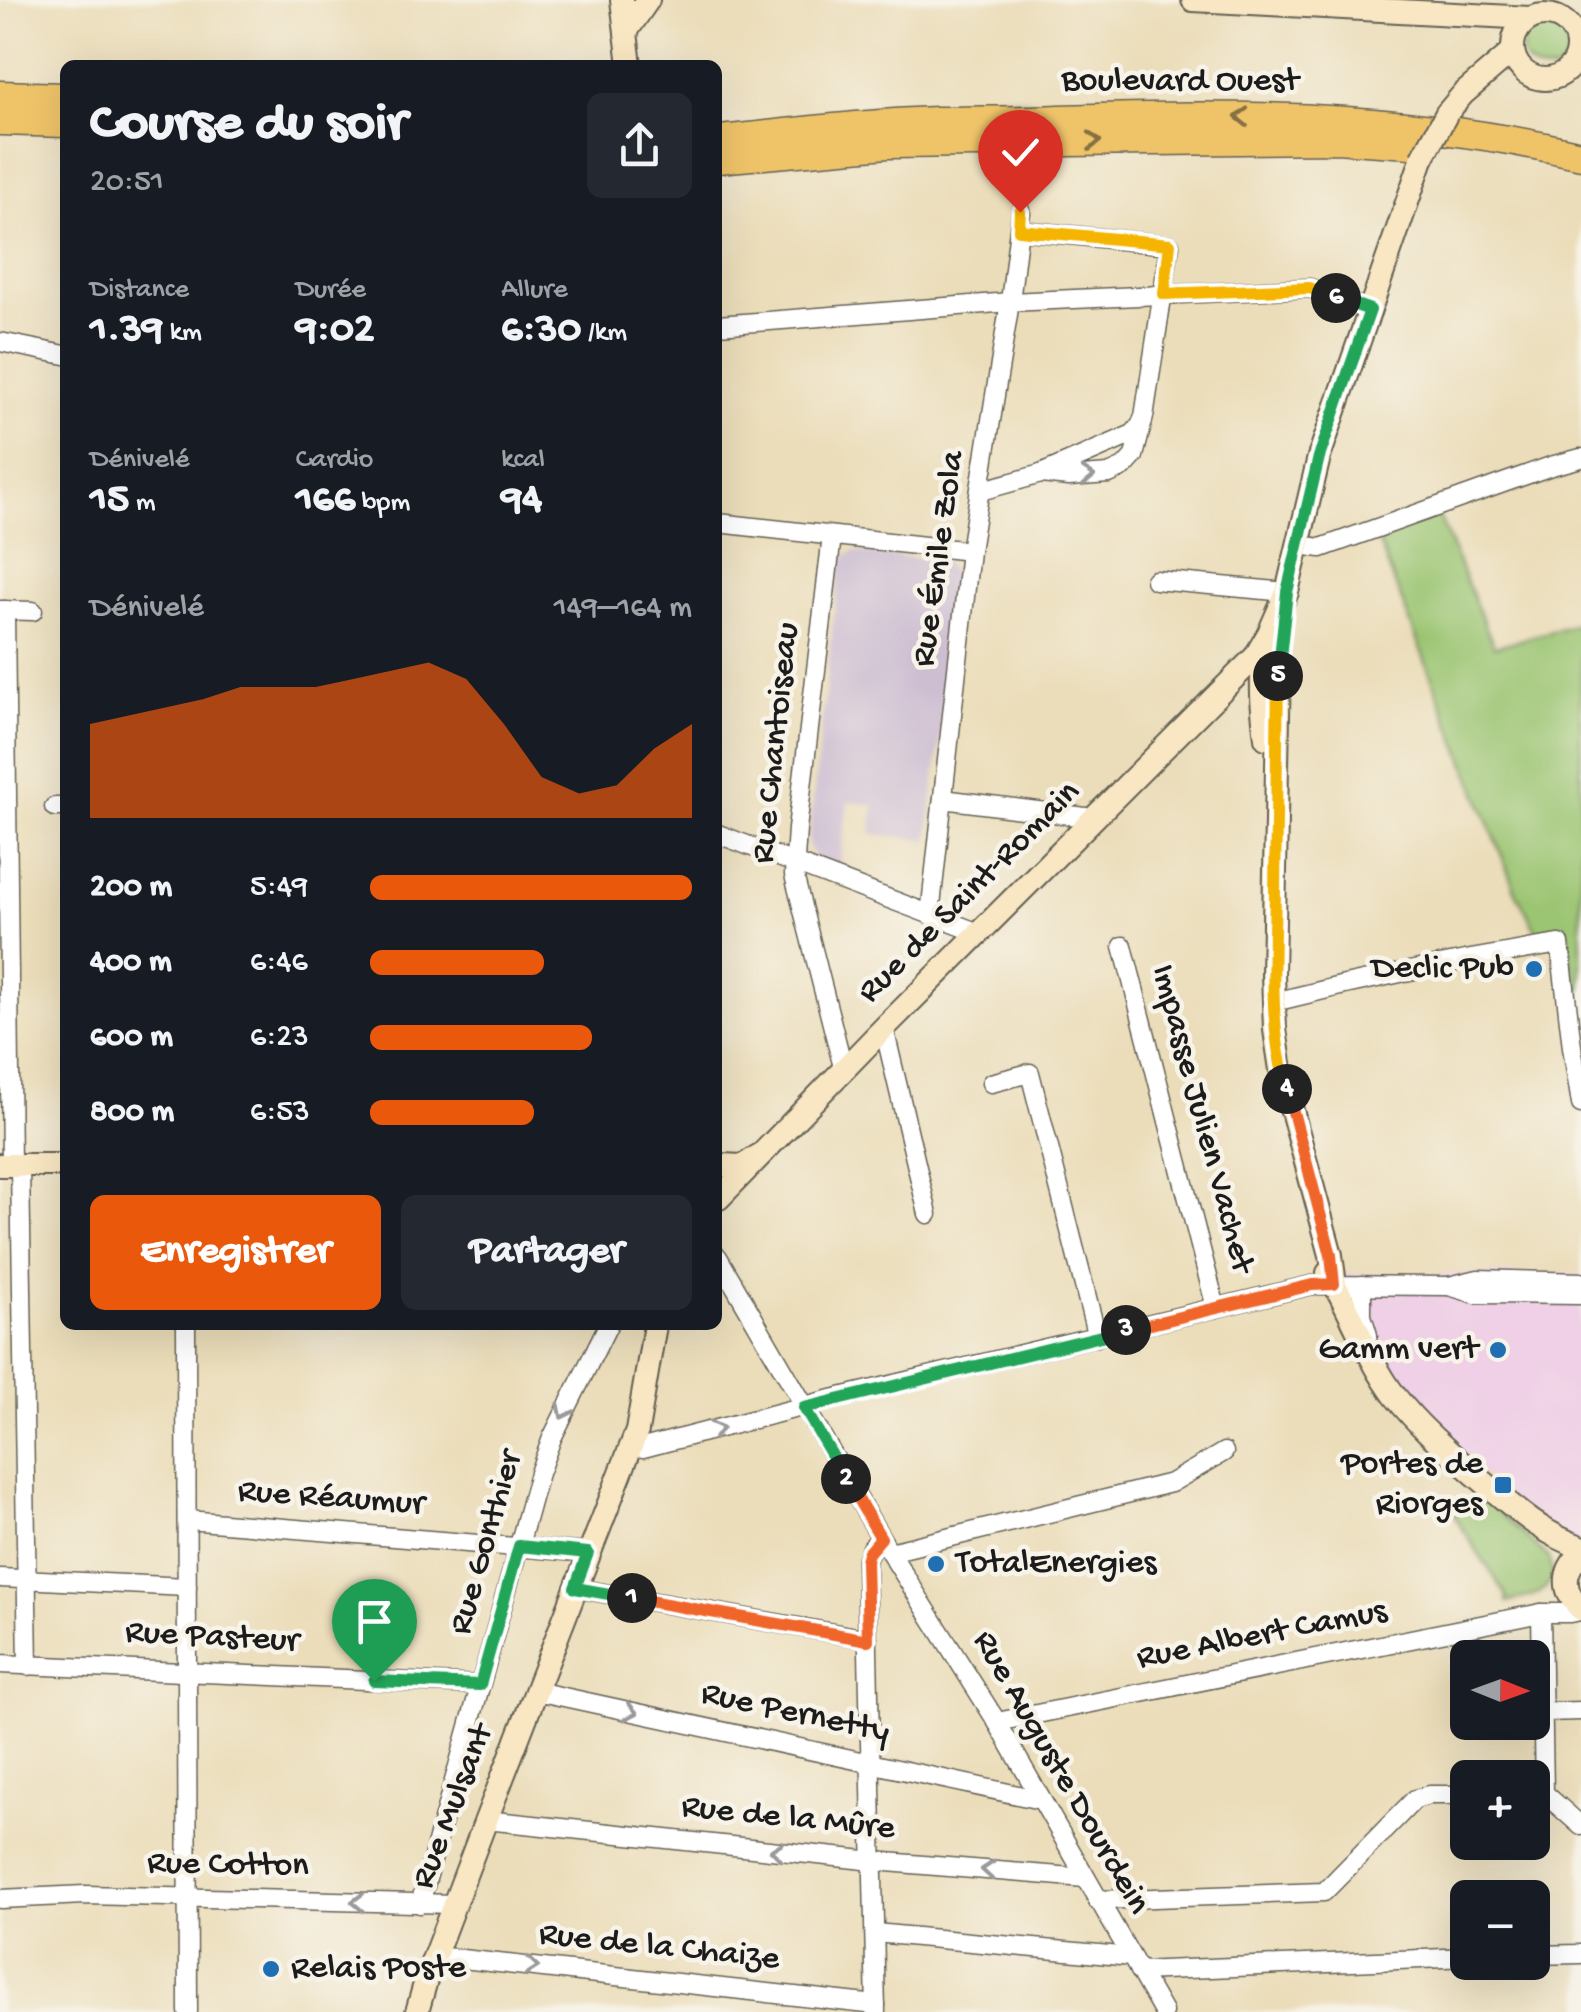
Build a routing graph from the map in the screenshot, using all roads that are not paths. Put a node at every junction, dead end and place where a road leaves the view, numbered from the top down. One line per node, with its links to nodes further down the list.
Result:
1 (620, 0): 7 (street); 10 (street)
2 (648, 0): 7 (street)
3 (1192, 0): 4 (street)
4 (1307, 3): 5 (street)
5 (1492, 15): 6 (street); 9 (street)
6 (1530, 18): 8 (street); 9 (street)
7 (626, 32): 11 (street)
8 (1573, 33): 9 (street)
9 (1516, 53): 26 (street, Rue de Saint-Romain, bridge)
10 (616, 60)
11 (629, 60)
12 (0, 95): 13 (main road)
13 (60, 97)
14 (1163, 116): 17 (main road); 18 (main road, Boulevard Ouest); 20 (main road, Boulevard Ouest, one-way to 14)
15 (0, 121): 16 (main road)
16 (60, 123)
17 (722, 124)
18 (722, 140)
19 (976, 142): 21 (main road, Boulevard Ouest); 22 (main road, Boulevard Ouest, one-way to 22); 23 (main road)
20 (1581, 155)
21 (722, 159)
22 (1581, 173)
23 (722, 176)
24 (1164, 294): 25 (street); 25 (street, Rue Émile Zola); 26 (street); 30 (street)
25 (1010, 302): 27 (street); 33 (street, Rue Émile Zola)
26 (1370, 310): 36 (street, Rue de Saint-Romain)
27 (722, 325)
28 (0, 342): 29 (street)
29 (60, 354)
30 (1144, 417): 32 (street); 32 (street, one-way to 30)
31 (1581, 458): 36 (street)
32 (1041, 474): 33 (street)
33 (980, 491): 37 (street, Rue Émile Zola)
34 (722, 523): 35 (street)
35 (832, 536): 37 (street); 47 (street, Rue Chantoiseau)
36 (1299, 544): 39 (street, Rue de Saint-Romain)
37 (970, 551): 43 (street, Rue Émile Zola)
38 (1155, 580): 39 (street)
39 (1287, 592): 42 (street, Rue de Saint-Romain); 42 (street, Rue de Saint-Romain)
40 (2, 610): 41 (street); 44 (street)
41 (33, 611)
42 (1266, 675): 45 (street, Rue de Saint-Romain); 51 (street)
43 (943, 799): 45 (street); 48 (street, Rue Émile Zola)
44 (4, 804): 58 (street)
45 (1093, 818): 49 (street, Rue de Saint-Romain)
46 (722, 836): 47 (street)
47 (794, 863): 48 (street); 53 (street, Rue Chantoiseau)
48 (930, 915): 49 (street)
49 (979, 934): 52 (street, Rue de Saint-Romain)
50 (1123, 946): 68 (street, Impasse Julien Vachet)
51 (1274, 1002): 55 (street); 64 (street)
52 (884, 1028): 53 (street, Rue de Saint-Romain); 61 (street)
53 (844, 1070): 56 (street, Rue de Saint-Romain)
54 (991, 1083): 72 (street)
55 (1581, 1104)
56 (764, 1151): 57 (street, Rue de Saint-Romain); 60 (street, Rue de Saint-Romain)
57 (722, 1161)
58 (10, 1165): 59 (street); 84 (street)
59 (60, 1165)
60 (722, 1195)
61 (928, 1214)
62 (722, 1264): 74 (street, Rue Auguste Dourdein)
63 (1581, 1282): 66 (street)
64 (1334, 1284): 65 (street); 68 (street); 73 (street)
65 (1362, 1284): 66 (street); 73 (street)
66 (1449, 1286): 67 (street)
67 (1581, 1294)
68 (1216, 1308): 72 (street)
69 (186, 1330): 77 (street)
70 (606, 1330): 80 (street, Rue Gonthier, one-way to 80)
71 (653, 1330): 75 (street, Rue Mulsant)
72 (1098, 1337): 74 (street)
73 (1394, 1395): 78 (street)
74 (804, 1408): 75 (street, one-way to 74); 79 (street, Rue Auguste Dourdein)
75 (630, 1446): 82 (street, Rue Mulsant)
76 (1224, 1452): 79 (street)
77 (188, 1520): 80 (street, Rue Réaumur); 86 (street)
78 (1532, 1523): 81 (street); 85 (street)
79 (886, 1545): 90 (street); 99 (street, Rue Auguste Dourdein)
80 (519, 1546): 82 (street, Rue Réaumur); 95 (street, Rue Gonthier)
81 (1581, 1550): 85 (street)
82 (588, 1553): 87 (street, Rue Mulsant)
83 (0, 1578): 84 (street)
84 (27, 1580): 86 (street); 93 (street)
85 (1566, 1581): 88 (street); 89 (street)
86 (187, 1587): 94 (street)
87 (575, 1588): 90 (street); 96 (street, Rue Mulsant)
88 (1581, 1610): 89 (street, Rue Albert Camus)
89 (1541, 1613): 91 (street); 99 (street, Rue Albert Camus)
90 (868, 1640): 100 (street)
91 (1542, 1640)
92 (0, 1664): 93 (street, Rue Pasteur)
93 (28, 1666): 94 (street, Rue Pasteur)
94 (188, 1672): 95 (street, Rue Pasteur); 108 (street)
95 (480, 1685): 111 (street, Rue Gonthier)
96 (536, 1691): 100 (street, Rue Pernetty, one-way to 100); 104 (street, Rue Mulsant)
97 (1581, 1711): 98 (street)
98 (1550, 1712)
99 (997, 1722): 102 (street, Rue Auguste Dourdein)
100 (871, 1764): 102 (street, Rue Pernetty); 106 (street)
101 (1450, 1795): 110 (street)
102 (1041, 1800): 107 (street, Rue Auguste Dourdein)
103 (1550, 1803): 105 (street)
104 (486, 1820): 106 (street, Rue de la Mûre, one-way to 104); 112 (street, Rue Mulsant)
105 (1581, 1826)
106 (874, 1861): 107 (street, Rue de la Mûre, one-way to 106); 113 (street)
107 (1085, 1878): 110 (street, Rue Auguste Dourdein)
108 (189, 1898): 109 (street, Rue Cotton); 111 (street, Rue Cotton, one-way to 108); 120 (street)
109 (0, 1899)
110 (1097, 1900): 118 (street, Rue Auguste Dourdein)
111 (420, 1904): 112 (street, Rue Cotton)
112 (455, 1904): 117 (street, Rue Mulsant)
113 (875, 1933): 118 (street); 119 (street)
114 (1581, 1954): 115 (street)
115 (1550, 1955)
116 (1450, 1958): 118 (street)
117 (432, 1964): 119 (street, Rue de la Chaize, one-way to 119); 121 (street, Rue Mulsant); 122 (street, Rue Mulsant)
118 (1135, 1964): 123 (street, Rue Auguste Dourdein)
119 (876, 2008)
120 (188, 2012)
121 (401, 2012)
122 (417, 2012)
123 (1163, 2012)

